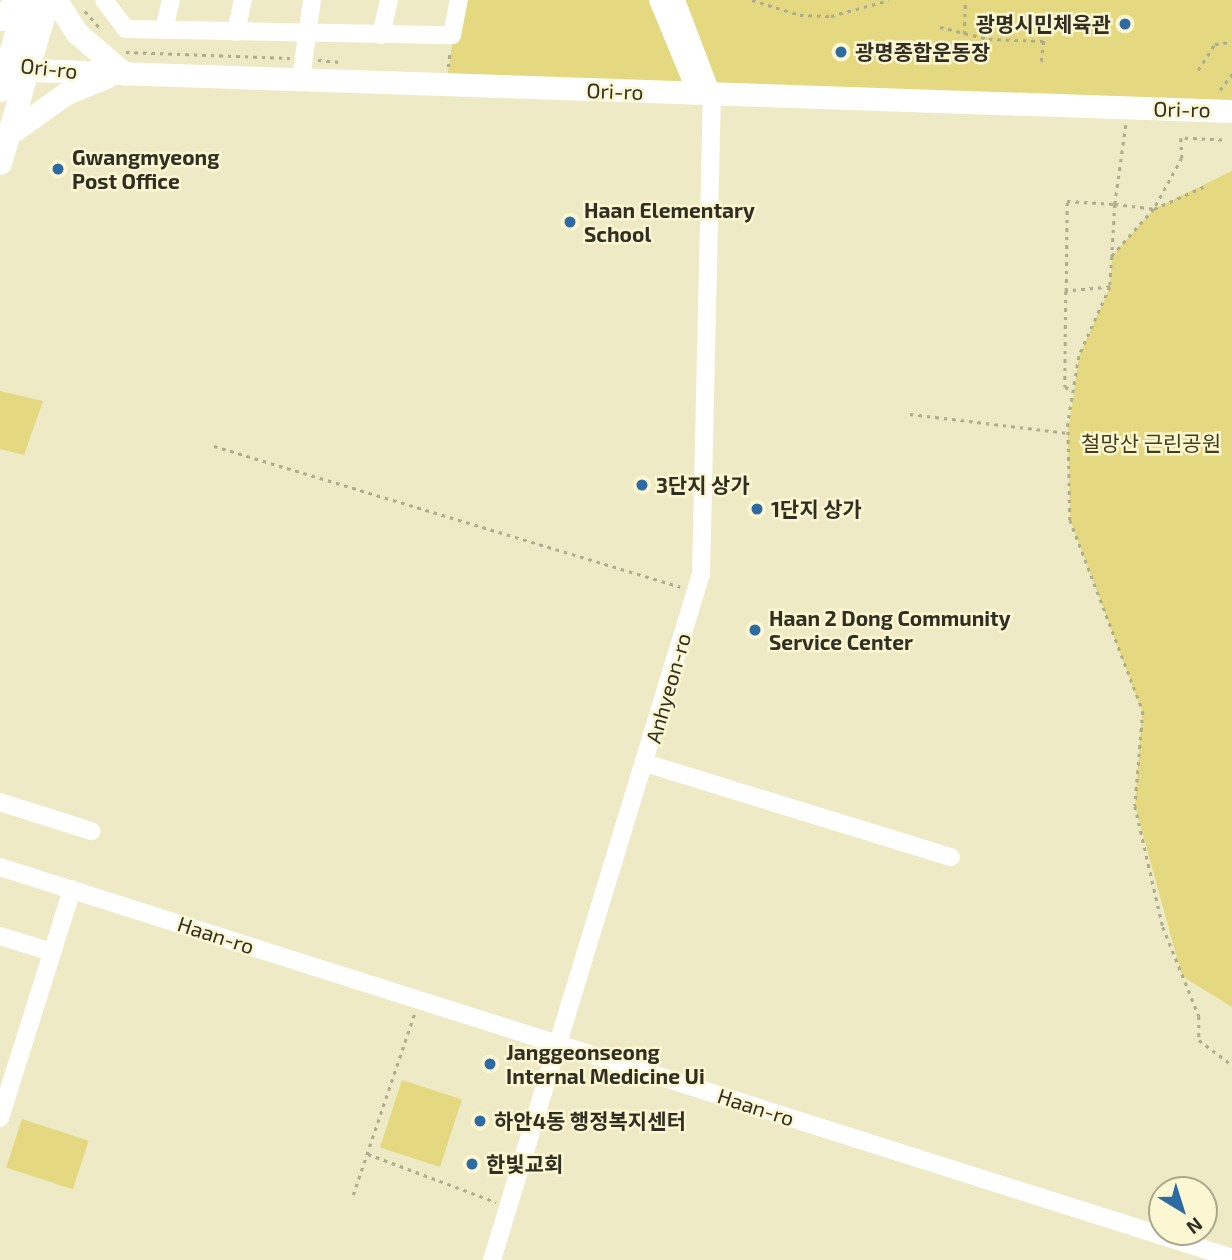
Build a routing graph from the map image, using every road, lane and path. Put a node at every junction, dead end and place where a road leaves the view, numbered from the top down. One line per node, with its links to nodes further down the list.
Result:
1 (17, 0): 17 (main road)
2 (25, 0): 29 (main road)
3 (48, 0): 29 (main road)
4 (57, 0): 27 (main road)
5 (76, 0): 20 (path)
6 (104, 0): 19 (street)
7 (171, 0): 19 (street)
8 (243, 0): 21 (street)
9 (312, 0): 22 (street)
10 (389, 0): 24 (street)
11 (460, 0): 25 (street)
12 (658, 0): 37 (street)
13 (676, 0): 37 (street)
14 (751, 0): 15 (path)
15 (889, 0)
16 (965, 0): 23 (path)
17 (0, 19)
18 (940, 27): 23 (path)
19 (164, 30): 21 (street)
20 (103, 31)
21 (236, 32): 22 (street)
22 (304, 34): 24 (street); 31 (street)
23 (964, 34): 30 (path)
24 (381, 35): 25 (street)
25 (452, 35): 32 (path)
26 (1232, 42): 33 (path)
27 (123, 63): 29 (main road, Ori-ro); 31 (main road, Ori-ro); 31 (path); 40 (main road)
28 (355, 63): 31 (path)
29 (12, 65): 35 (main road); 40 (main road)
30 (1041, 65)
31 (302, 69): 37 (main road, Ori-ro)
32 (434, 69)
33 (1198, 70)
34 (1232, 74): 36 (path)
35 (0, 90)
36 (1220, 90)
37 (704, 94): 38 (main road, Ori-ro); 53 (street, Anhyeon-ro)
38 (1129, 108): 39 (main road, Ori-ro); 44 (path)
39 (1232, 111)
40 (10, 133): 42 (main road)
41 (1222, 139): 45 (path)
42 (0, 163)
43 (1203, 187): 45 (path)
44 (1115, 204): 45 (path); 46 (path); 48 (path)
45 (1154, 209): 46 (path)
46 (1112, 256): 47 (path)
47 (1110, 287): 48 (path); 49 (path)
48 (1066, 291): 49 (path)
49 (1073, 390): 51 (path)
50 (909, 414): 51 (path)
51 (1068, 432): 64 (path)
52 (214, 446): 53 (path)
53 (696, 592): 54 (street, Anhyeon-ro)
54 (645, 763): 57 (street); 63 (street, Anhyeon-ro)
55 (0, 802): 56 (street)
56 (91, 831)
57 (951, 857)
58 (0, 867): 59 (street, Haan-ro)
59 (72, 889): 61 (street); 62 (street, Haan-ro)
60 (0, 936): 61 (street)
61 (52, 952): 65 (street)
62 (419, 999): 63 (street, Haan-ro); 66 (path)
63 (560, 1044): 68 (street, Anhyeon-ro); 69 (street, Haan-ro)
64 (1232, 1065)
65 (0, 1118)
66 (368, 1154): 67 (path); 68 (path)
67 (353, 1195)
68 (509, 1206): 70 (street, Anhyeon-ro)
69 (1232, 1258)
70 (492, 1260)

